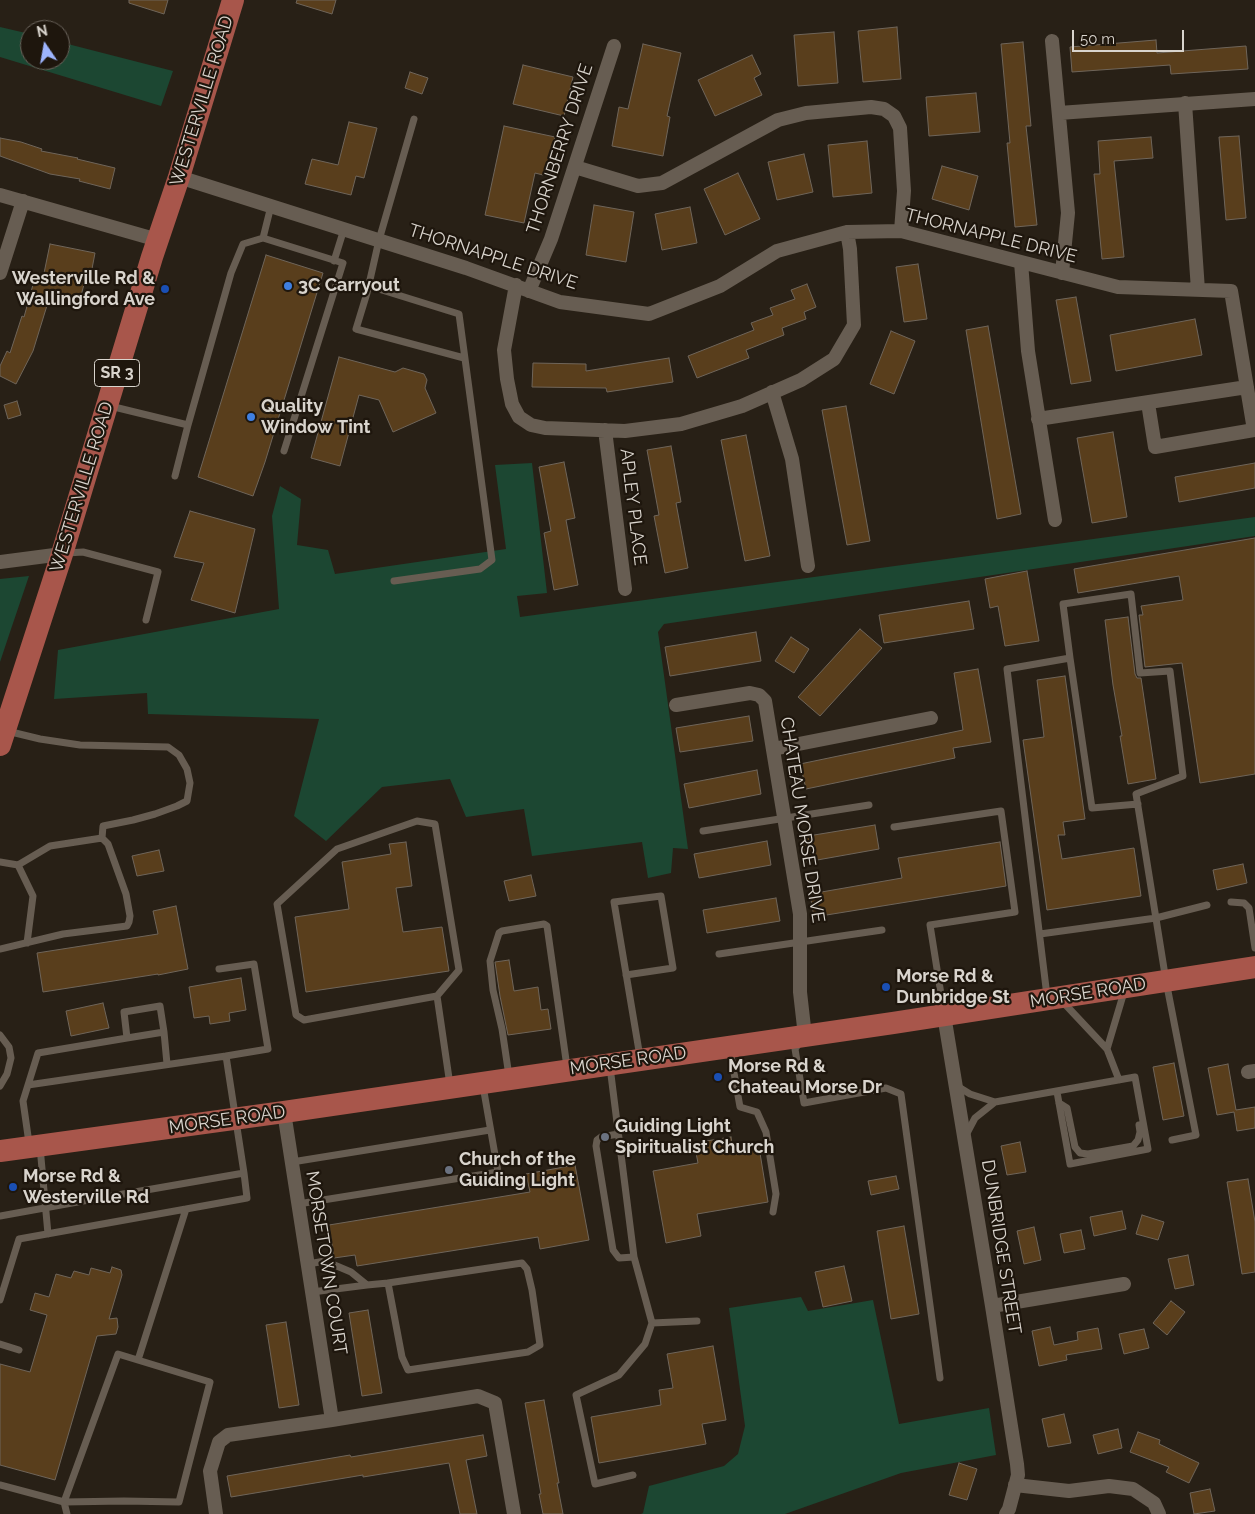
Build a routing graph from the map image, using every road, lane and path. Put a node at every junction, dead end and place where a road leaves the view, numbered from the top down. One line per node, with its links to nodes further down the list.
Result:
1 (234, 0): 9 (main road, WESTERVILLE ROAD / SR 3)
2 (1052, 41): 6 (street)
3 (614, 46): 8 (street, THORNBERRY DRIVE)
4 (1255, 99): 5 (street)
5 (1185, 104): 6 (street); 25 (street)
6 (1059, 112): 22 (street)
7 (414, 119): 18 (lane)
8 (575, 168): 14 (street); 24 (street, THORNBERRY DRIVE)
9 (179, 177): 12 (street, THORNAPPLE DRIVE); 17 (main road, WESTERVILLE ROAD / SR 3)
10 (0, 195): 11 (street)
11 (23, 201): 17 (street); 21 (street)
12 (271, 206): 13 (street, THORNAPPLE DRIVE); 16 (lane)
13 (344, 229): 18 (street, THORNAPPLE DRIVE); 19 (lane)
14 (901, 231): 15 (street, THORNAPPLE DRIVE); 20 (street, THORNAPPLE DRIVE)
15 (847, 232): 24 (street, THORNAPPLE DRIVE); 28 (street, THORNBERRY DRIVE)
16 (263, 238): 19 (lane); 32 (lane)
17 (158, 240): 30 (main road, WESTERVILLE ROAD / SR 3)
18 (379, 240): 23 (lane); 24 (street, THORNAPPLE DRIVE)
19 (334, 261): 34 (lane)
20 (1021, 262): 22 (street, THORNAPPLE DRIVE); 31 (street)
21 (0, 273)
22 (1062, 273): 25 (street, THORNAPPLE DRIVE)
23 (369, 286): 26 (lane); 26 (lane)
24 (522, 288): 33 (street, THORNBERRY DRIVE)
25 (1198, 290): 27 (street, THORNAPPLE DRIVE)
26 (464, 358): 40 (lane)
27 (1246, 387): 29 (street); 29 (street)
28 (772, 392): 33 (street, THORNBERRY DRIVE); 39 (street)
29 (1148, 403): 31 (street)
30 (107, 405): 32 (lane); 37 (main road, WESTERVILLE ROAD / SR 3)
31 (1038, 419): 36 (street)
32 (188, 426): 35 (lane)
33 (605, 430): 41 (street, APLEY PLACE)
34 (284, 451)
35 (175, 476)
36 (1055, 520)
37 (62, 554): 38 (street); 42 (lane); 46 (main road, WESTERVILLE ROAD / SR 3)
38 (0, 562)
39 (808, 566)
40 (394, 581)
41 (625, 589)
42 (146, 620)
43 (1070, 658): 48 (lane); 48 (lane); 60 (lane)
44 (676, 705): 47 (street, CHATEAU MORSE DRIVE)
45 (931, 718): 47 (street)
46 (2, 738): 53 (lane)
47 (773, 749): 50 (street, CHATEAU MORSE DRIVE)
48 (1138, 804): 58 (lane)
49 (870, 805): 50 (lane)
50 (784, 819): 52 (lane); 61 (street, CHATEAU MORSE DRIVE)
51 (894, 827): 73 (lane)
52 (702, 831)
53 (102, 838): 55 (lane); 62 (lane)
54 (0, 862): 55 (lane)
55 (18, 865): 62 (lane)
56 (1231, 902): 63 (lane)
57 (1207, 905): 58 (lane)
58 (1156, 918): 60 (lane); 69 (lane)
59 (882, 930): 61 (lane)
60 (1040, 934): 72 (lane)
61 (800, 941): 65 (lane); 76 (street, CHATEAU MORSE DRIVE)
62 (27, 943): 64 (lane)
63 (1255, 948)
64 (0, 949)
65 (719, 954)
66 (1255, 967): 69 (main road, MORSE ROAD)
67 (219, 969): 80 (lane)
68 (626, 975): 68 (lane); 81 (lane)
69 (1166, 981): 70 (main road, MORSE ROAD); 101 (lane)
70 (1126, 987): 72 (main road, MORSE ROAD); 79 (lane)
71 (437, 996): 71 (lane); 92 (lane)
72 (1053, 998): 73 (main road, MORSE ROAD); 79 (lane)
73 (944, 1015): 76 (main road, MORSE ROAD); 90 (street, DUNBRIDGE STREET)
74 (164, 1032): 77 (lane); 77 (lane); 82 (lane)
75 (0, 1035): 91 (lane)
76 (805, 1036): 78 (main road, MORSE ROAD); 125 (lane)
77 (127, 1038): 89 (lane)
78 (730, 1047): 81 (main road, MORSE ROAD); 109 (lane)
79 (1107, 1049): 86 (lane)
80 (226, 1056): 82 (lane); 97 (lane)
81 (640, 1060): 83 (main road, MORSE ROAD)
82 (167, 1064): 89 (lane)
83 (610, 1064): 84 (main road, MORSE ROAD); 99 (lane)
84 (567, 1070): 85 (main road, MORSE ROAD); 85 (lane)
85 (510, 1079): 88 (main road, MORSE ROAD)
86 (1119, 1080): 87 (lane); 93 (lane)
87 (1135, 1080): 95 (lane); 95 (lane)
88 (482, 1083): 92 (main road, MORSE ROAD); 98 (lane)
89 (28, 1085): 102 (lane)
90 (956, 1085): 94 (lane); 100 (street, DUNBRIDGE STREET)
91 (0, 1086)
92 (451, 1087): 96 (main road, MORSE ROAD)
93 (1057, 1092): 94 (lane); 95 (lane)
94 (995, 1102): 100 (lane)
95 (1059, 1103)
96 (284, 1112): 97 (main road, MORSE ROAD); 104 (street, MORSETOWN COURT)
97 (235, 1119): 102 (main road, MORSE ROAD); 105 (lane)
98 (490, 1130): 104 (lane); 106 (lane)
99 (618, 1134): 112 (lane); 112 (lane)
100 (965, 1138): 119 (street, DUNBRIDGE STREET)
101 (1172, 1140)
102 (35, 1146): 103 (main road, MORSE ROAD); 107 (lane)
103 (0, 1151)
104 (292, 1162): 106 (street, MORSETOWN COURT)
105 (244, 1173): 107 (lane); 108 (lane)
106 (298, 1204): 113 (street, MORSETOWN COURT)
107 (46, 1208): 110 (lane); 111 (lane)
108 (186, 1209): 111 (lane); 124 (lane)
109 (774, 1212)
110 (0, 1216)
111 (48, 1234): 118 (lane)
112 (634, 1257): 121 (lane)
113 (308, 1264): 116 (lane); 117 (street, MORSETOWN COURT)
114 (388, 1284): 114 (lane); 116 (lane)
115 (1124, 1284): 119 (street)
116 (367, 1285): 117 (lane)
117 (312, 1292): 126 (street, MORSETOWN COURT)
118 (0, 1300)
119 (992, 1306): 129 (street, DUNBRIDGE STREET)
120 (697, 1321): 121 (lane)
121 (652, 1323): 127 (lane)
122 (0, 1344): 123 (lane)
123 (19, 1350)
124 (138, 1360): 130 (lane); 130 (lane)
125 (940, 1378)
126 (332, 1420): 132 (street); 133 (street)
127 (633, 1475)
128 (0, 1484): 130 (lane)
129 (1015, 1485): 134 (street, DUNBRIDGE STREET); 135 (street)
130 (64, 1502): 131 (lane)
131 (67, 1514)
132 (216, 1514)
133 (514, 1514)
134 (1006, 1514)
135 (1159, 1514)

